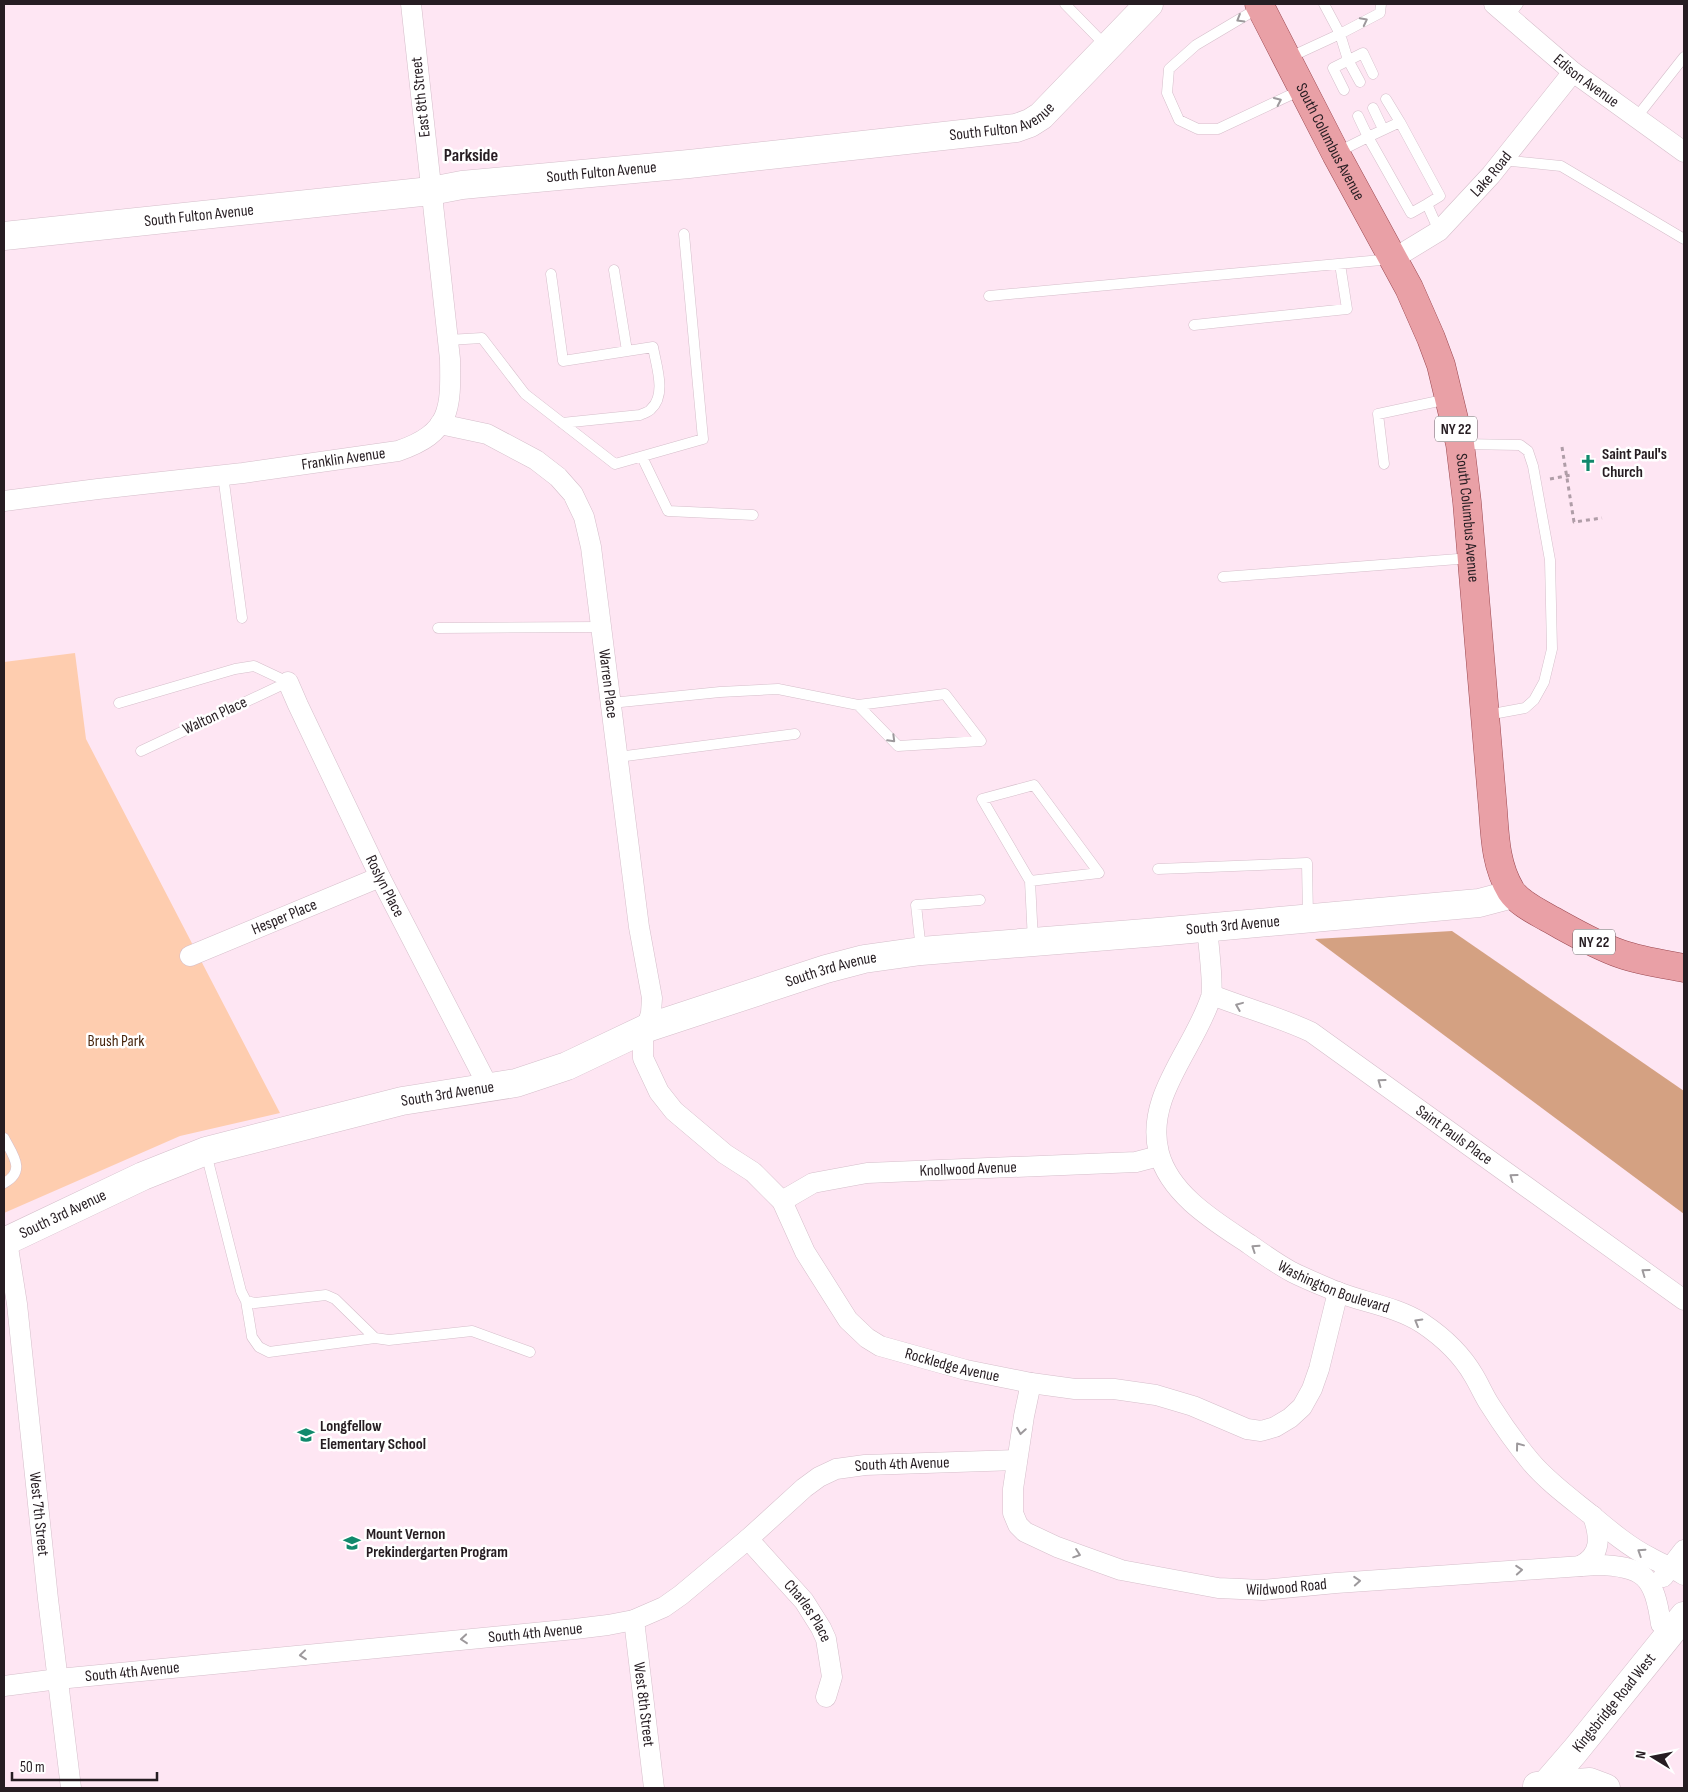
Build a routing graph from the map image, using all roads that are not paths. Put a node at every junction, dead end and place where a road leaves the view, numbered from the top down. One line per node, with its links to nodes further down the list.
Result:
1 (411, 4): 28 (street, East 8th Street)
2 (1065, 4): 9 (lane)
3 (1149, 4): 9 (street, South Fulton Avenue)
4 (1324, 4): 8 (lane)
5 (1380, 4): 8 (lane, one-way to 5)
6 (1260, 5): 11 (main road, South Columbus Avenue / NY 22); 16 (lane, one-way to 16)
7 (1507, 8): 13 (street, Edison Avenue)
8 (1340, 34): 11 (lane); 12 (lane)
9 (1108, 48): 28 (street, South Fulton Avenue)
10 (1684, 57): 21 (lane)
11 (1287, 59): 16 (main road, South Columbus Avenue / NY 22)
12 (1348, 60): 14 (lane); 15 (lane); 17 (lane)
13 (1573, 72): 21 (street, Edison Avenue); 27 (street, Lake Road)
14 (1373, 74)
15 (1360, 82)
16 (1303, 89): 26 (main road, South Columbus Avenue / NY 22)
17 (1344, 90)
18 (1386, 99): 22 (lane)
19 (1373, 108): 23 (lane)
20 (1358, 116): 24 (lane)
21 (1636, 118): 25 (street, Edison Avenue)
22 (1400, 122): 23 (lane); 29 (lane)
23 (1383, 129): 24 (lane)
24 (1368, 137): 26 (lane); 29 (lane)
25 (1684, 152)
26 (1336, 154): 34 (main road, South Columbus Avenue / NY 22)
27 (1502, 160): 30 (street, Lake Road); 33 (lane)
28 (431, 191): 32 (street, South Fulton Avenue); 40 (street, Franklin Avenue)
29 (1427, 204): 30 (lane)
30 (1439, 232): 34 (street, Lake Road)
31 (684, 234): 46 (lane)
32 (4, 236)
33 (1684, 239)
34 (1393, 259): 35 (lane); 42 (main road, South Columbus Avenue / NY 22)
35 (1340, 264): 38 (lane); 39 (lane)
36 (614, 270): 41 (lane)
37 (551, 274): 41 (lane)
38 (989, 296)
39 (1194, 325)
40 (448, 340): 43 (lane); 44 (street, Franklin Avenue)
41 (627, 351): 43 (lane)
42 (1449, 398): 45 (main road, South Columbus Avenue / NY 22); 47 (lane)
43 (562, 423): 46 (lane)
44 (440, 424): 48 (street, Franklin Avenue); 54 (street, Warren Place)
45 (1460, 444): 51 (main road, South Columbus Avenue / NY 22); 60 (lane)
46 (642, 457): 50 (lane)
47 (1384, 464)
48 (223, 475): 49 (street, Franklin Avenue); 53 (lane)
49 (4, 502)
50 (753, 516)
51 (1471, 558): 52 (lane); 60 (main road, South Columbus Avenue / NY 22)
52 (1223, 577)
53 (242, 618)
54 (601, 627): 55 (lane); 58 (street, Warren Place)
55 (438, 628)
56 (288, 682): 57 (lane); 62 (lane, Walton Place); 65 (street, Roslyn Place)
57 (119, 703)
58 (611, 703): 59 (lane); 63 (street, Warren Place)
59 (858, 705): 59 (lane, one-way to 59)
60 (1484, 716): 67 (main road, South Columbus Avenue / NY 22)
61 (795, 734): 63 (lane)
62 (141, 751)
63 (618, 757): 76 (street, Warren Place)
64 (1158, 868): 69 (lane)
65 (380, 877): 73 (street, Hesper Place); 77 (street, Roslyn Place)
66 (1030, 881): 66 (lane); 71 (lane)
67 (1512, 894): 69 (street, South 3rd Avenue); 74 (main road, NY 22)
68 (980, 900): 72 (lane)
69 (1308, 918): 70 (street, South 3rd Avenue)
70 (1207, 927): 71 (street, South 3rd Avenue); 75 (street, Washington Boulevard)
71 (1034, 942): 72 (street, South 3rd Avenue)
72 (921, 951): 76 (street, South 3rd Avenue)
73 (190, 956)
74 (1684, 968)
75 (1212, 995): 80 (street, Washington Boulevard); 85 (street, Saint Pauls Place, one-way to 75)
76 (647, 1028): 77 (street, South 3rd Avenue); 82 (street, Rockledge Avenue)
77 (489, 1088): 79 (street, South 3rd Avenue)
78 (4, 1138): 81 (lane)
79 (206, 1151): 83 (street, South 3rd Avenue); 86 (lane)
80 (1159, 1156): 82 (street, Knollwood Avenue); 84 (street, Washington Boulevard, one-way to 80)
81 (4, 1183)
82 (782, 1201): 89 (street, Rockledge Avenue)
83 (5, 1239): 99 (street, West 7th Street)
84 (1338, 1292): 89 (street, Rockledge Avenue); 91 (street, Washington Boulevard, one-way to 84)
85 (1684, 1300)
86 (246, 1301): 87 (lane); 87 (lane)
87 (375, 1338): 88 (lane)
88 (530, 1352)
89 (1031, 1383): 90 (street, Wildwood Road, one-way to 90)
90 (1016, 1460): 92 (street, South 4th Avenue); 94 (street, Wildwood Road, one-way to 94)
91 (1593, 1516): 94 (street); 95 (street, Washington Boulevard, one-way to 91)
92 (748, 1539): 97 (street, South 4th Avenue); 101 (street, Charles Place)
93 (1684, 1550): 95 (street)
94 (1580, 1566): 96 (street, Wildwood Road)
95 (1678, 1571): 96 (street)
96 (1654, 1588): 98 (street)
97 (634, 1620): 99 (street, South 4th Avenue, one-way to 99); 104 (street, West 8th Street)
98 (1678, 1624): 102 (street, Kingsbridge Road West)
99 (58, 1679): 100 (street, South 4th Avenue); 103 (street, West 7th Street)
100 (4, 1686)
101 (826, 1697)
102 (1539, 1787): 105 (street)
103 (71, 1788)
104 (654, 1788)
105 (1606, 1788)

